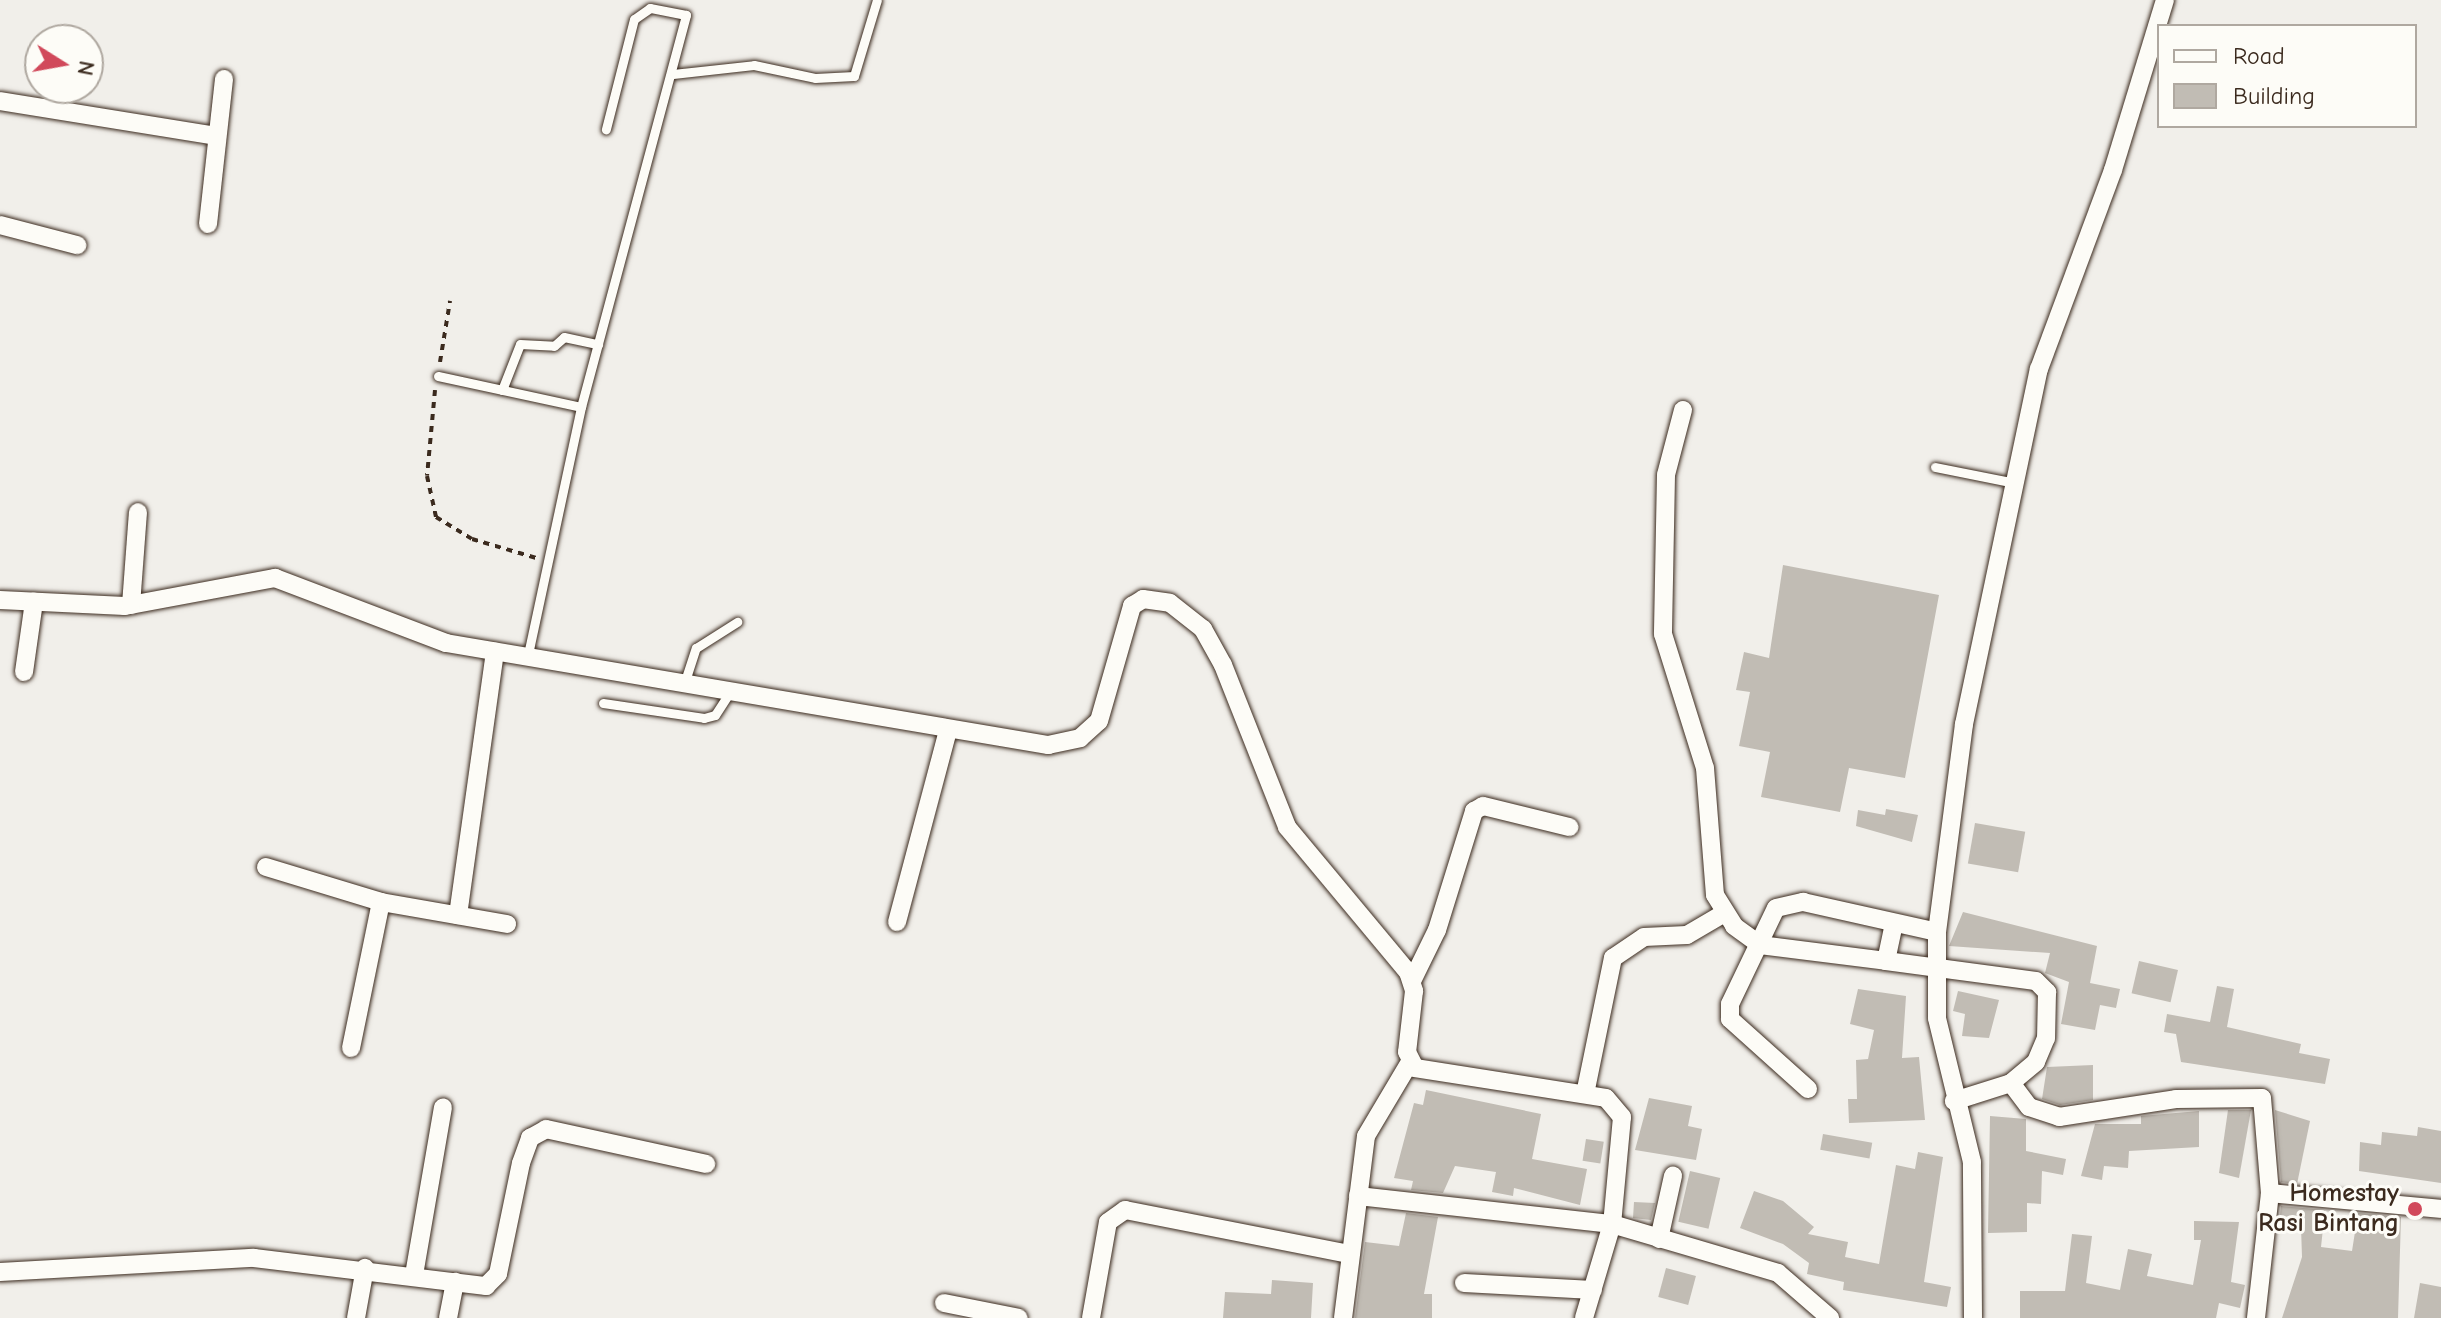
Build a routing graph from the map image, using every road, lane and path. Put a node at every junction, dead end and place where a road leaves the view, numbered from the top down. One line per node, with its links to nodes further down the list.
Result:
1 (877, 0): 6 (lane)
2 (2165, 0): 4 (street)
3 (677, 5): 6 (lane); 9 (lane)
4 (2158, 24)
5 (2157, 26): 21 (street)
6 (673, 74): 15 (lane)
7 (224, 79): 10 (street)
8 (0, 101): 10 (street)
9 (606, 129)
10 (216, 136): 11 (street)
11 (208, 224)
12 (0, 225): 13 (street)
13 (77, 245)
14 (450, 301): 16 (path)
15 (598, 344): 17 (lane); 18 (lane)
16 (438, 376): 17 (lane); 23 (path)
17 (502, 390): 18 (lane)
18 (581, 407): 23 (lane)
19 (1683, 410): 38 (street)
20 (1935, 467): 21 (lane)
21 (2010, 482): 43 (street)
22 (138, 512): 26 (street)
23 (546, 561): 29 (lane)
24 (0, 600): 25 (street)
25 (34, 602): 26 (street); 30 (street)
26 (131, 605): 28 (street)
27 (737, 622): 31 (lane)
28 (495, 652): 29 (street); 39 (street)
29 (527, 659): 31 (street)
30 (24, 672)
31 (684, 684): 32 (street)
32 (730, 692): 33 (lane); 34 (street)
33 (603, 703)
34 (948, 730): 40 (street); 47 (street)
35 (1569, 827): 47 (street)
36 (266, 867): 37 (street)
37 (381, 902): 39 (street); 48 (street)
38 (1723, 914): 44 (street); 52 (street)
39 (458, 915): 41 (street)
40 (897, 922)
41 (507, 924)
42 (1894, 924): 43 (street); 44 (street); 45 (street)
43 (1937, 932): 46 (street)
44 (1760, 945): 45 (street); 51 (street)
45 (1886, 961): 46 (street)
46 (1938, 969): 50 (street); 53 (street)
47 (1412, 981): 49 (street)
48 (351, 1048)
49 (1410, 1062): 52 (street); 58 (street)
50 (2011, 1083): 53 (street); 57 (street)
51 (1808, 1089)
52 (1585, 1094): 60 (street)
53 (1954, 1101): 77 (street)
54 (443, 1107): 65 (street)
55 (706, 1164): 66 (street)
56 (1673, 1176): 61 (street)
57 (2270, 1193): 59 (street); 78 (street)
58 (1358, 1196): 60 (street); 62 (street)
59 (2441, 1209)
60 (1612, 1224): 61 (street); 68 (street)
61 (1659, 1239): 76 (street)
62 (1350, 1254): 73 (street); 74 (street)
63 (365, 1268): 64 (street); 65 (street); 70 (street)
64 (0, 1272)
65 (414, 1275): 66 (street)
66 (455, 1282): 71 (street)
67 (1464, 1283): 68 (street)
68 (1593, 1290): 75 (street)
69 (944, 1303): 72 (street)
70 (356, 1318)
71 (448, 1318)
72 (1019, 1318)
73 (1091, 1318)
74 (1343, 1318)
75 (1584, 1318)
76 (1830, 1318)
77 (1973, 1318)
78 (2256, 1318)

